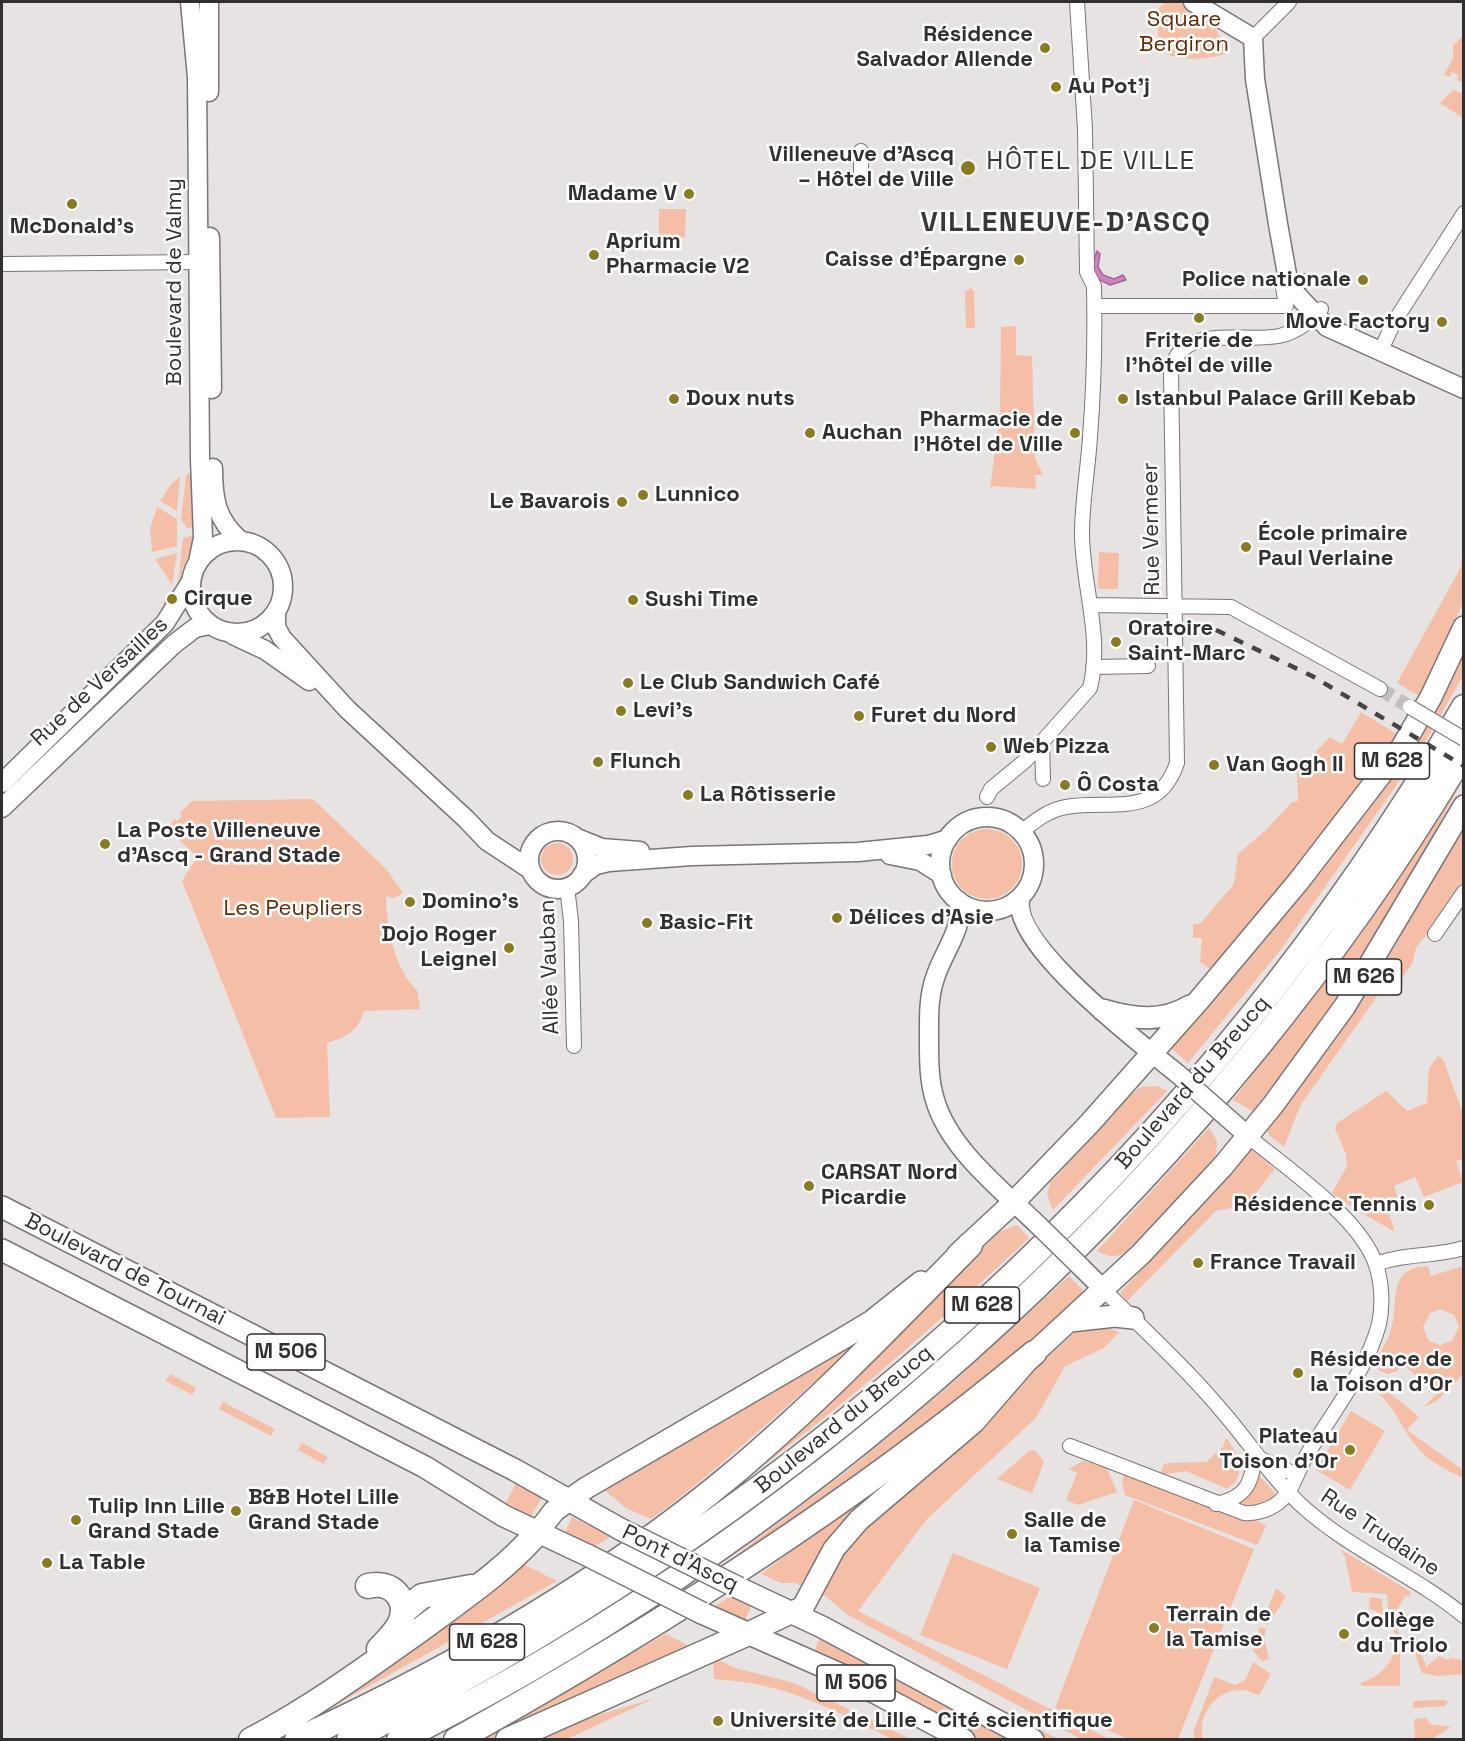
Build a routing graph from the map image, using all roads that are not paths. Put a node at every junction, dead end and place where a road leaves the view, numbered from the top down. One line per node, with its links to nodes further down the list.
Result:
1 (190, 2): 10 (street, Boulevard de Valmy)
2 (209, 2): 18 (street, Boulevard de Valmy)
3 (1077, 2): 13 (street)
4 (1289, 2): 6 (street)
5 (1200, 4): 6 (street)
6 (1253, 38): 12 (street)
7 (861, 151): 8 (street)
8 (861, 173)
9 (1464, 213): 15 (street)
10 (198, 262): 11 (street); 19 (street, Boulevard de Valmy)
11 (2, 264)
12 (1294, 275): 13 (street); 14 (street)
13 (1094, 306): 21 (street)
14 (1318, 313): 15 (street); 22 (street, Rue Vermeer)
15 (1382, 348): 16 (street); 17 (street)
16 (1464, 376)
17 (1464, 389)
18 (240, 541): 19 (street); 23 (street)
19 (198, 562): 20 (street)
20 (191, 582): 25 (street); 36 (street, Rue de Versailles)
21 (1092, 605): 22 (street); 26 (street)
22 (1175, 605): 28 (street); 41 (street, Rue Vermeer)
23 (276, 612): 25 (street); 31 (street)
24 (1464, 627): 55 (main road, M 628)
25 (218, 629): 31 (street); 39 (street, Rue de Versailles)
26 (1093, 666): 27 (street); 33 (street)
27 (1148, 666)
28 (1380, 689)
29 (1464, 706): 86 (highway, Boulevard du Breucq / M 628)
30 (1410, 707): 32 (street, bridge)
31 (347, 709): 40 (street)
32 (1464, 739)
33 (1042, 742): 35 (street); 37 (street)
34 (1464, 752): 87 (highway, Boulevard du Breucq / M 628)
35 (1043, 779)
36 (2, 783)
37 (987, 797)
38 (1464, 806): 59 (main road, M 626)
39 (2, 808)
40 (466, 819): 44 (street); 47 (street)
41 (1021, 832): 43 (street); 52 (street)
42 (576, 837): 44 (street); 46 (street); 48 (street)
43 (948, 839): 45 (street); 49 (street)
44 (534, 843): 47 (street)
45 (858, 852): 46 (street); 49 (street)
46 (692, 856): 48 (street)
47 (531, 870): 50 (street)
48 (582, 875): 50 (street)
49 (942, 875): 53 (street)
50 (567, 887): 57 (street, Allée Vauban)
51 (1464, 892): 54 (street)
52 (1021, 897): 53 (street); 56 (street)
53 (958, 901): 60 (street)
54 (1435, 934)
55 (1200, 999): 56 (main road); 58 (main road, M 628)
56 (1103, 1010): 58 (street)
57 (574, 1046)
58 (1152, 1053): 59 (street, bridge); 60 (main road, M 628)
59 (1248, 1136): 65 (street); 66 (main road, M 626)
60 (1014, 1202): 62 (main road, M 628); 66 (street, bridge)
61 (2, 1207): 74 (main road, Boulevard de Tournai / M 506)
62 (970, 1245): 74 (main road); 85 (highway, M 628)
63 (1464, 1248): 65 (street)
64 (2, 1250): 76 (main road, Boulevard de Tournai / M 506)
65 (1376, 1264): 72 (street)
66 (1104, 1290): 67 (street, Rue Trudaine); 68 (main road, M 628)
67 (1133, 1318): 68 (main road); 71 (street, Rue Trudaine)
68 (1070, 1321): 69 (main road, M 628)
69 (1034, 1353): 80 (main road); 88 (highway, M 628)
70 (1070, 1446): 75 (street)
71 (1255, 1453): 72 (street, Rue Trudaine); 73 (street, Rue Trudaine); 75 (street)
72 (1297, 1475): 73 (street)
73 (1288, 1492): 75 (street); 81 (street, Rue Trudaine)
74 (568, 1500): 76 (main road); 80 (main road, Pont d'Ascq / M 506, bridge)
75 (1216, 1504)
76 (537, 1533): 77 (highway, M 628); 82 (main road, Pont d'Ascq / M 506, bridge)
77 (482, 1584): 78 (highway); 83 (highway, M 628)
78 (433, 1594): 79 (highway); 79 (highway)
79 (403, 1612): 83 (highway)
80 (793, 1614): 82 (main road); 91 (main road, M 506)
81 (1464, 1616)
82 (746, 1634): 89 (highway); 90 (main road, M 506)
83 (355, 1677): 84 (highway, M 628)
84 (251, 1740)
85 (297, 1740)
86 (349, 1740)
87 (399, 1740)
88 (456, 1740)
89 (508, 1740)
90 (964, 1740)
91 (1034, 1740)

